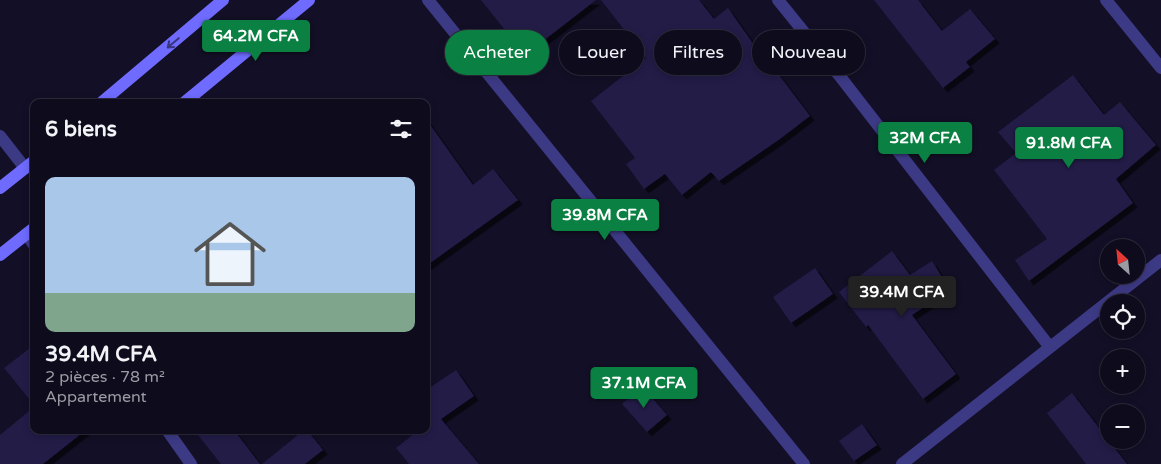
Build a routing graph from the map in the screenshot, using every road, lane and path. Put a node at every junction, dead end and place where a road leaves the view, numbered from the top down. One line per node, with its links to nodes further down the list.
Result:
1 (223, 0): 7 (street, one-way to 7)
2 (309, 0): 8 (street)
3 (428, 0): 18 (street)
4 (778, 0): 15 (street)
5 (1106, 0): 6 (street)
6 (1161, 68)
7 (106, 99)
8 (189, 99)
9 (0, 136): 10 (street)
10 (29, 164): 11 (street)
11 (0, 188)
12 (30, 236): 13 (street)
13 (0, 255)
14 (1161, 260): 15 (street)
15 (1049, 346): 19 (street)
16 (170, 434): 17 (street)
17 (191, 464)
18 (804, 464)
19 (902, 464)

